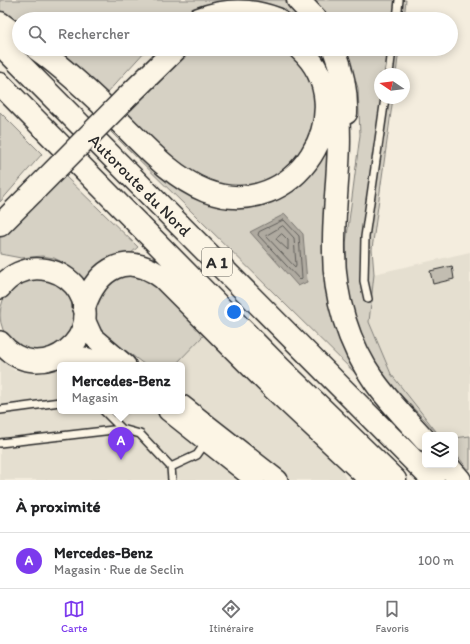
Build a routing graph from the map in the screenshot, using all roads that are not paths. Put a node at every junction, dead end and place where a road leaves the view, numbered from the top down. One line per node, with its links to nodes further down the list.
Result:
1 (298, 0): 5 (highway)
2 (399, 0): 6 (lane)
3 (220, 12): 4 (highway)
4 (248, 12)
5 (309, 12)
6 (397, 12)
7 (0, 23): 8 (highway)
8 (12, 31)
9 (0, 44): 50 (highway, Autoroute du Nord / A 1)
10 (46, 56): 13 (highway)
11 (154, 56): 19 (highway)
12 (168, 56): 19 (highway)
13 (306, 56)
14 (320, 56): 21 (highway)
15 (337, 56): 21 (highway)
16 (391, 56): 17 (lane)
17 (390, 68)
18 (0, 84): 49 (highway, Autoroute du Nord / A 1)
19 (120, 98): 22 (highway, bridge)
20 (384, 104): 28 (lane)
21 (338, 179): 40 (highway)
22 (31, 188): 23 (highway); 24 (highway)
23 (0, 212)
24 (0, 225)
25 (0, 265): 26 (main road)
26 (22, 271): 27 (main road); 29 (main road)
27 (0, 288)
28 (368, 299)
29 (84, 312): 31 (main road); 33 (main road); 48 (highway)
30 (0, 342): 31 (main road)
31 (55, 358): 32 (main road)
32 (100, 362)
33 (122, 362)
34 (57, 402): 36 (lane)
35 (185, 407): 47 (main road)
36 (0, 410)
37 (107, 414): 39 (lane)
38 (172, 414): 41 (main road)
39 (122, 429): 42 (lane); 43 (lane)
40 (422, 436)
41 (206, 442): 43 (lane); 46 (main road)
42 (0, 443)
43 (171, 467): 45 (lane)
44 (450, 468): 51 (highway)
45 (172, 480)
46 (255, 480)
47 (278, 480)
48 (371, 480)
49 (395, 480)
50 (433, 480)
51 (460, 480)

